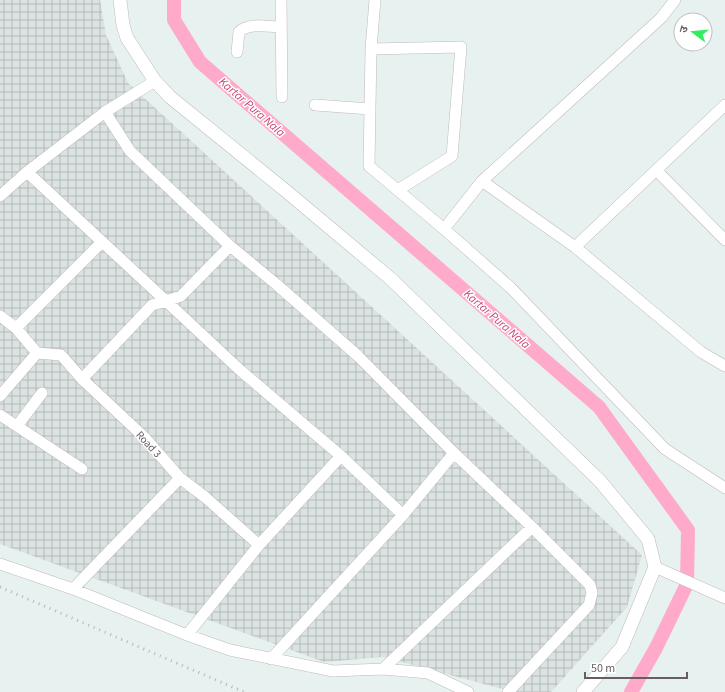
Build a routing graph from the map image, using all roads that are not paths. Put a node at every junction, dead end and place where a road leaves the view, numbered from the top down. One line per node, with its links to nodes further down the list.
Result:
1 (120, 0): 8 (street)
2 (281, 0): 5 (street)
3 (375, 0): 6 (street)
4 (675, 0): 16 (street)
5 (281, 27): 7 (street); 9 (street)
6 (371, 49): 12 (street); 17 (street)
7 (237, 52)
8 (155, 81): 13 (street); 43 (street)
9 (282, 97)
10 (315, 105): 12 (street)
11 (725, 105): 14 (street)
12 (370, 109): 17 (street)
13 (105, 112): 15 (street); 22 (street)
14 (657, 171): 20 (street); 23 (street)
15 (27, 172): 18 (street); 21 (street)
16 (482, 181): 19 (street); 23 (street)
17 (398, 190): 19 (street)
18 (0, 196)
19 (444, 229): 38 (street)
20 (725, 240)
21 (102, 242): 24 (street); 26 (street)
22 (230, 246): 24 (street); 34 (street)
23 (575, 247): 28 (street)
24 (166, 301): 29 (street); 35 (street)
25 (0, 316): 26 (street)
26 (16, 328): 27 (street)
27 (37, 353): 29 (street, Road 3); 31 (street)
28 (725, 366)
29 (82, 380): 37 (street, Road 3)
30 (42, 394): 33 (street)
31 (0, 396)
32 (0, 415): 33 (street)
33 (17, 426): 36 (street)
34 (454, 453): 39 (street); 40 (street)
35 (341, 456): 39 (street); 41 (street)
36 (82, 469)
37 (180, 478): 41 (street, Road 3); 44 (street)
38 (725, 488)
39 (403, 515): 47 (street)
40 (532, 527): 48 (street); 50 (street)
41 (259, 545): 46 (street)
42 (0, 564): 44 (street)
43 (660, 569): 45 (street); 51 (street)
44 (73, 589): 46 (street)
45 (720, 596)
46 (187, 636): 47 (street)
47 (271, 659): 48 (street)
48 (383, 669): 49 (street)
49 (468, 692)
50 (508, 692)
51 (583, 692)

